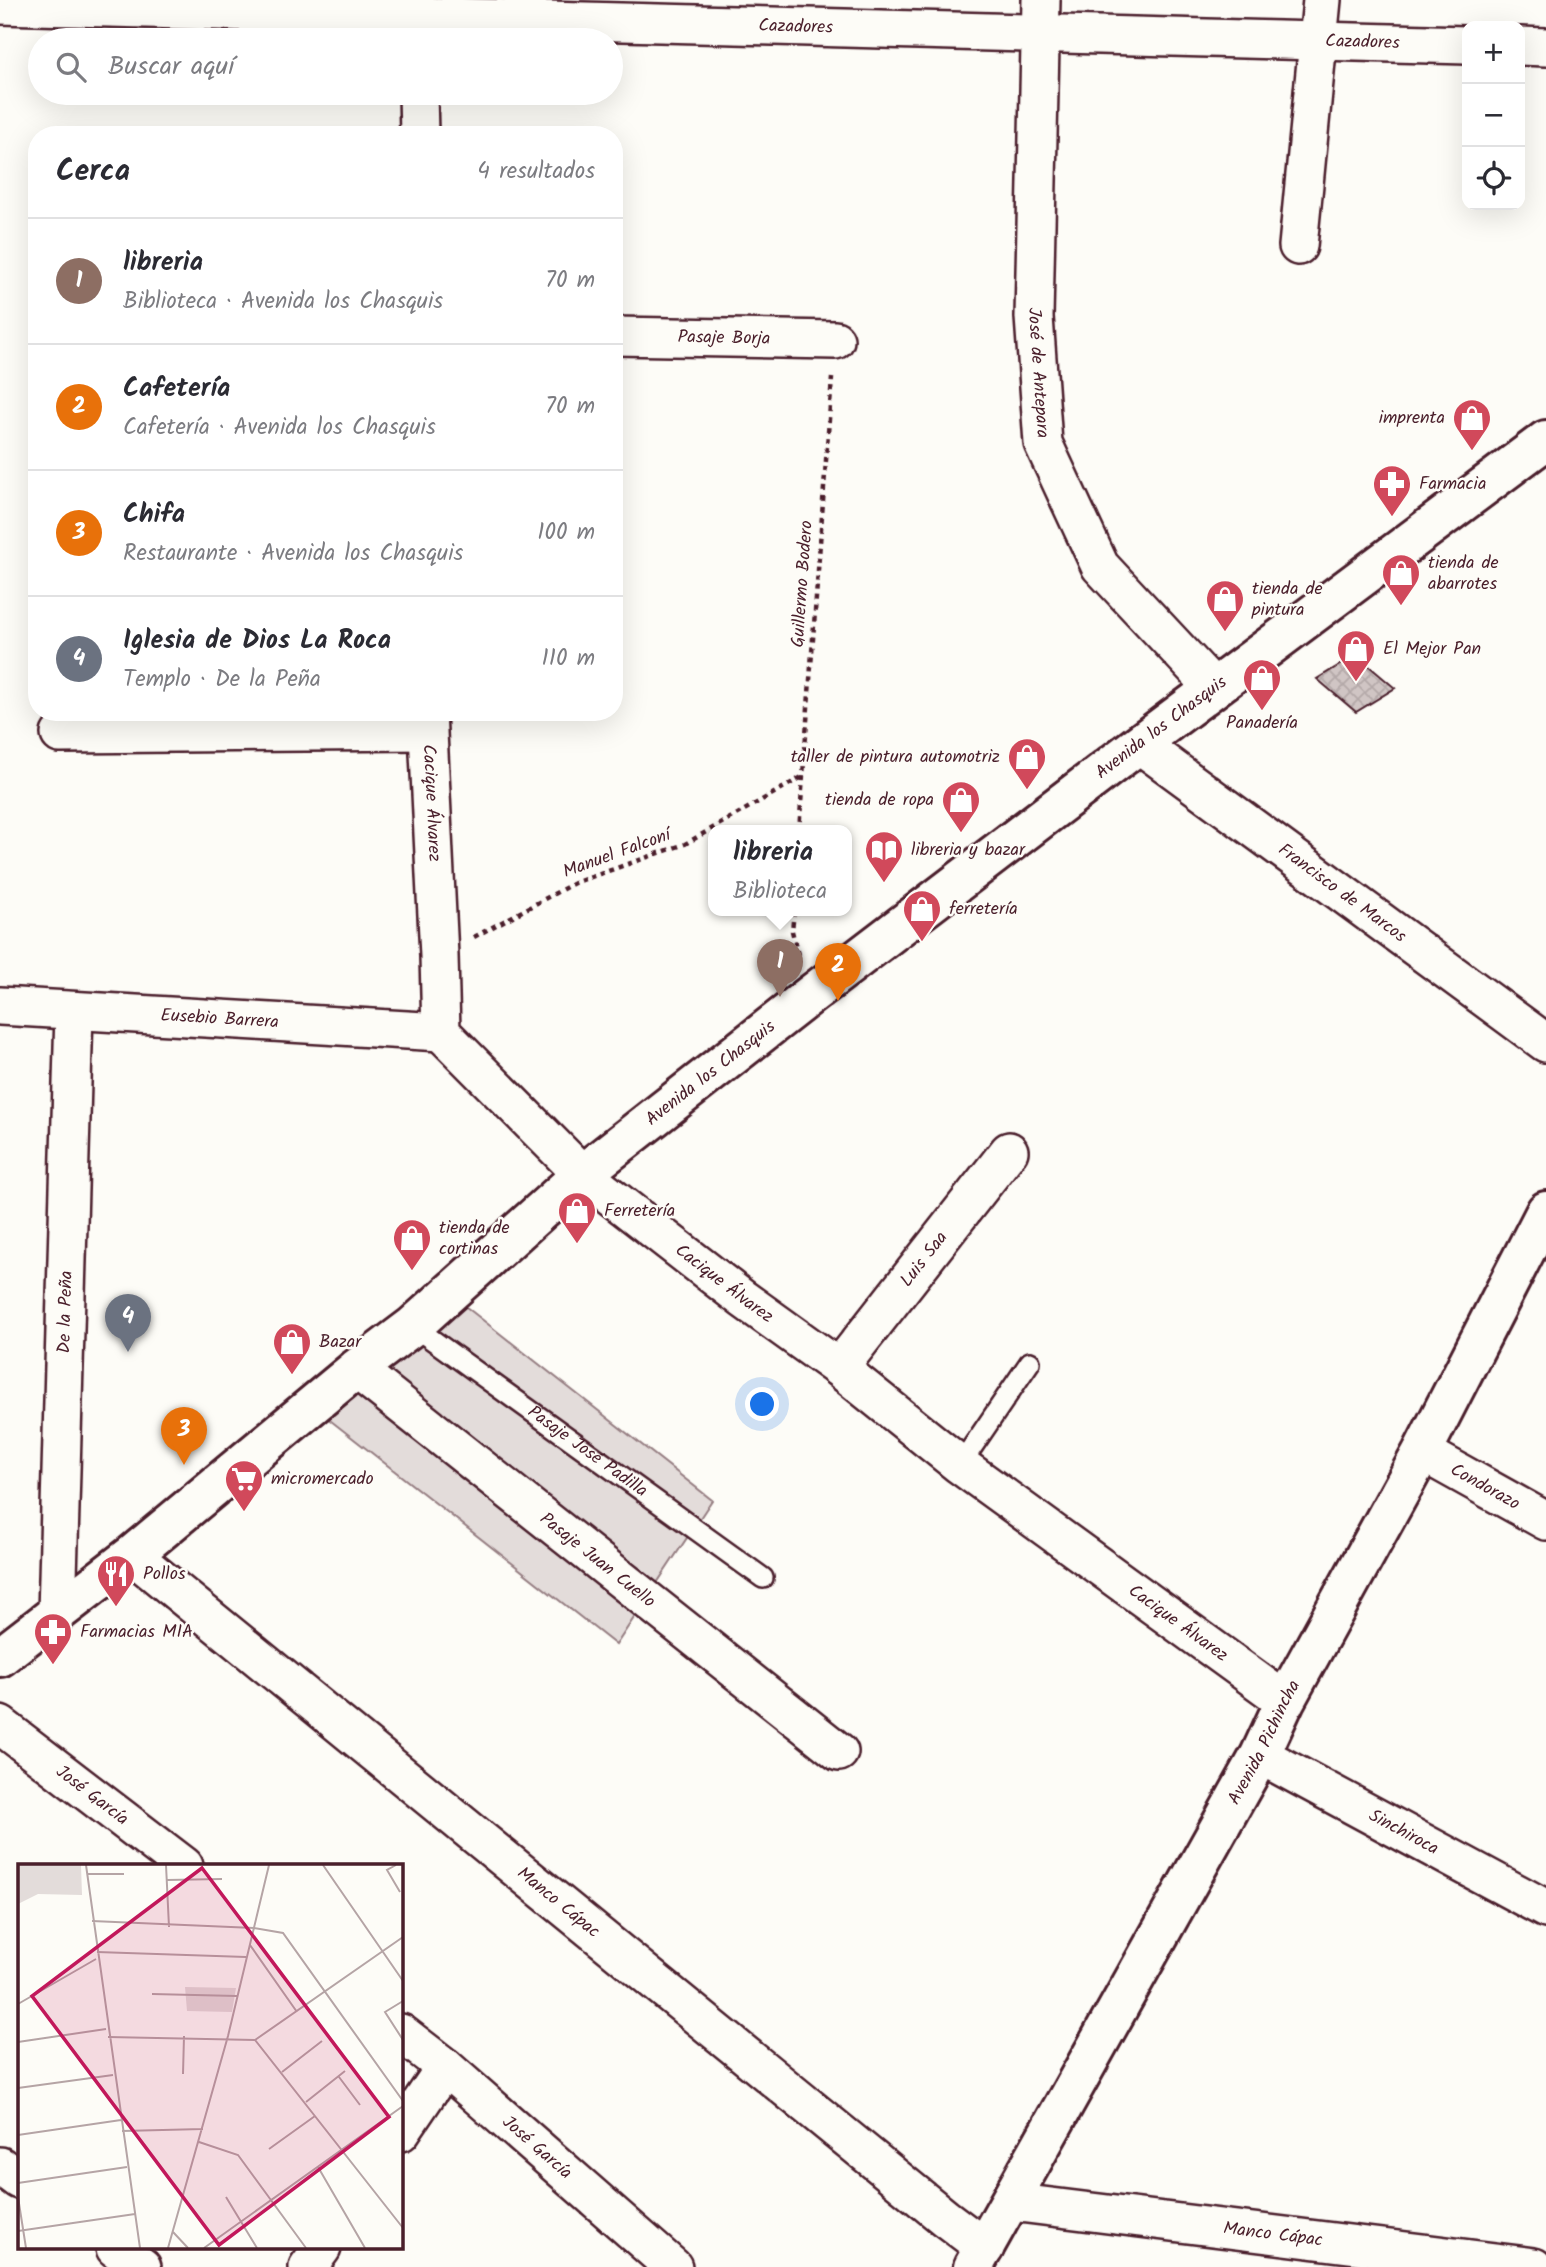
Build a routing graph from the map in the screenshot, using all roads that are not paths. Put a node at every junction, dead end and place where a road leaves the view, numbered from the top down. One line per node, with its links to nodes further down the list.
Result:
1 (1322, 0): 6 (street)
2 (0, 5): 5 (street, Cazadores)
3 (637, 11): 4 (street, Cazadores); 5 (street, Cazadores)
4 (1041, 17): 6 (street, Cazadores); 16 (street, José de Antepara)
5 (416, 19)
6 (1318, 41): 7 (street, Cazadores); 12 (street)
7 (1462, 45)
8 (1525, 46): 9 (street)
9 (1546, 47)
10 (418, 105): 11 (street)
11 (419, 126)
12 (1298, 246)
13 (623, 336): 14 (street, Pasaje Borja)
14 (835, 340)
15 (1546, 440): 16 (main road, Avenida los Chasquis)
16 (1214, 688): 19 (main road, Avenida los Chasquis)
17 (427, 722): 18 (street); 22 (street, Cacique Álvarez)
18 (60, 734)
19 (1139, 744): 23 (street, Francisco de Marcos); 25 (main road, Avenida los Chasquis)
20 (0, 1006): 21 (street, Eusebio Barrera)
21 (74, 1012): 22 (street, Eusebio Barrera); 36 (street, De la Peña)
22 (441, 1032): 25 (street, Cacique Álvarez)
23 (1546, 1043)
24 (1009, 1151): 29 (street, Luis Saa)
25 (582, 1174): 27 (main road, Avenida los Chasquis); 29 (street, Cacique Álvarez)
26 (1546, 1211): 31 (main road, Avenida Pichincha)
27 (413, 1326): 30 (main road, Avenida los Chasquis); 35 (lane, Pasaje José Padilla)
28 (1030, 1362): 32 (lane)
29 (839, 1368): 32 (street, Cacique Álvarez)
30 (356, 1369): 34 (main road, Avenida los Chasquis); 40 (street, Pasaje Juan Cuello)
31 (1422, 1452): 33 (street, Condorazo); 38 (main road, Avenida Pichincha)
32 (960, 1465): 38 (street, Cacique Álvarez)
33 (1546, 1521)
34 (132, 1555): 36 (main road, Avenida los Chasquis); 52 (street, Manco Cápac)
35 (763, 1578)
36 (57, 1613): 37 (main road, Avenida los Chasquis)
37 (0, 1657)
38 (1285, 1701): 41 (main road, Avenida Pichincha)
39 (0, 1725): 42 (street, José García)
40 (839, 1752)
41 (1261, 1755): 43 (street, Sinchiroca); 49 (main road, Avenida Pichincha)
42 (181, 1864)
43 (1546, 1909)
44 (402, 2034): 45 (street, José García)
45 (445, 2067): 46 (street); 55 (street, José García)
46 (402, 2131)
47 (0, 2166): 48 (street)
48 (18, 2179)
49 (1011, 2202): 52 (main road, Avenida Pichincha); 56 (street, Manco Cápac)
50 (118, 2250): 53 (street)
51 (320, 2250): 54 (street)
52 (979, 2258)
53 (142, 2267)
54 (308, 2267)
55 (673, 2267)
56 (1534, 2267)

